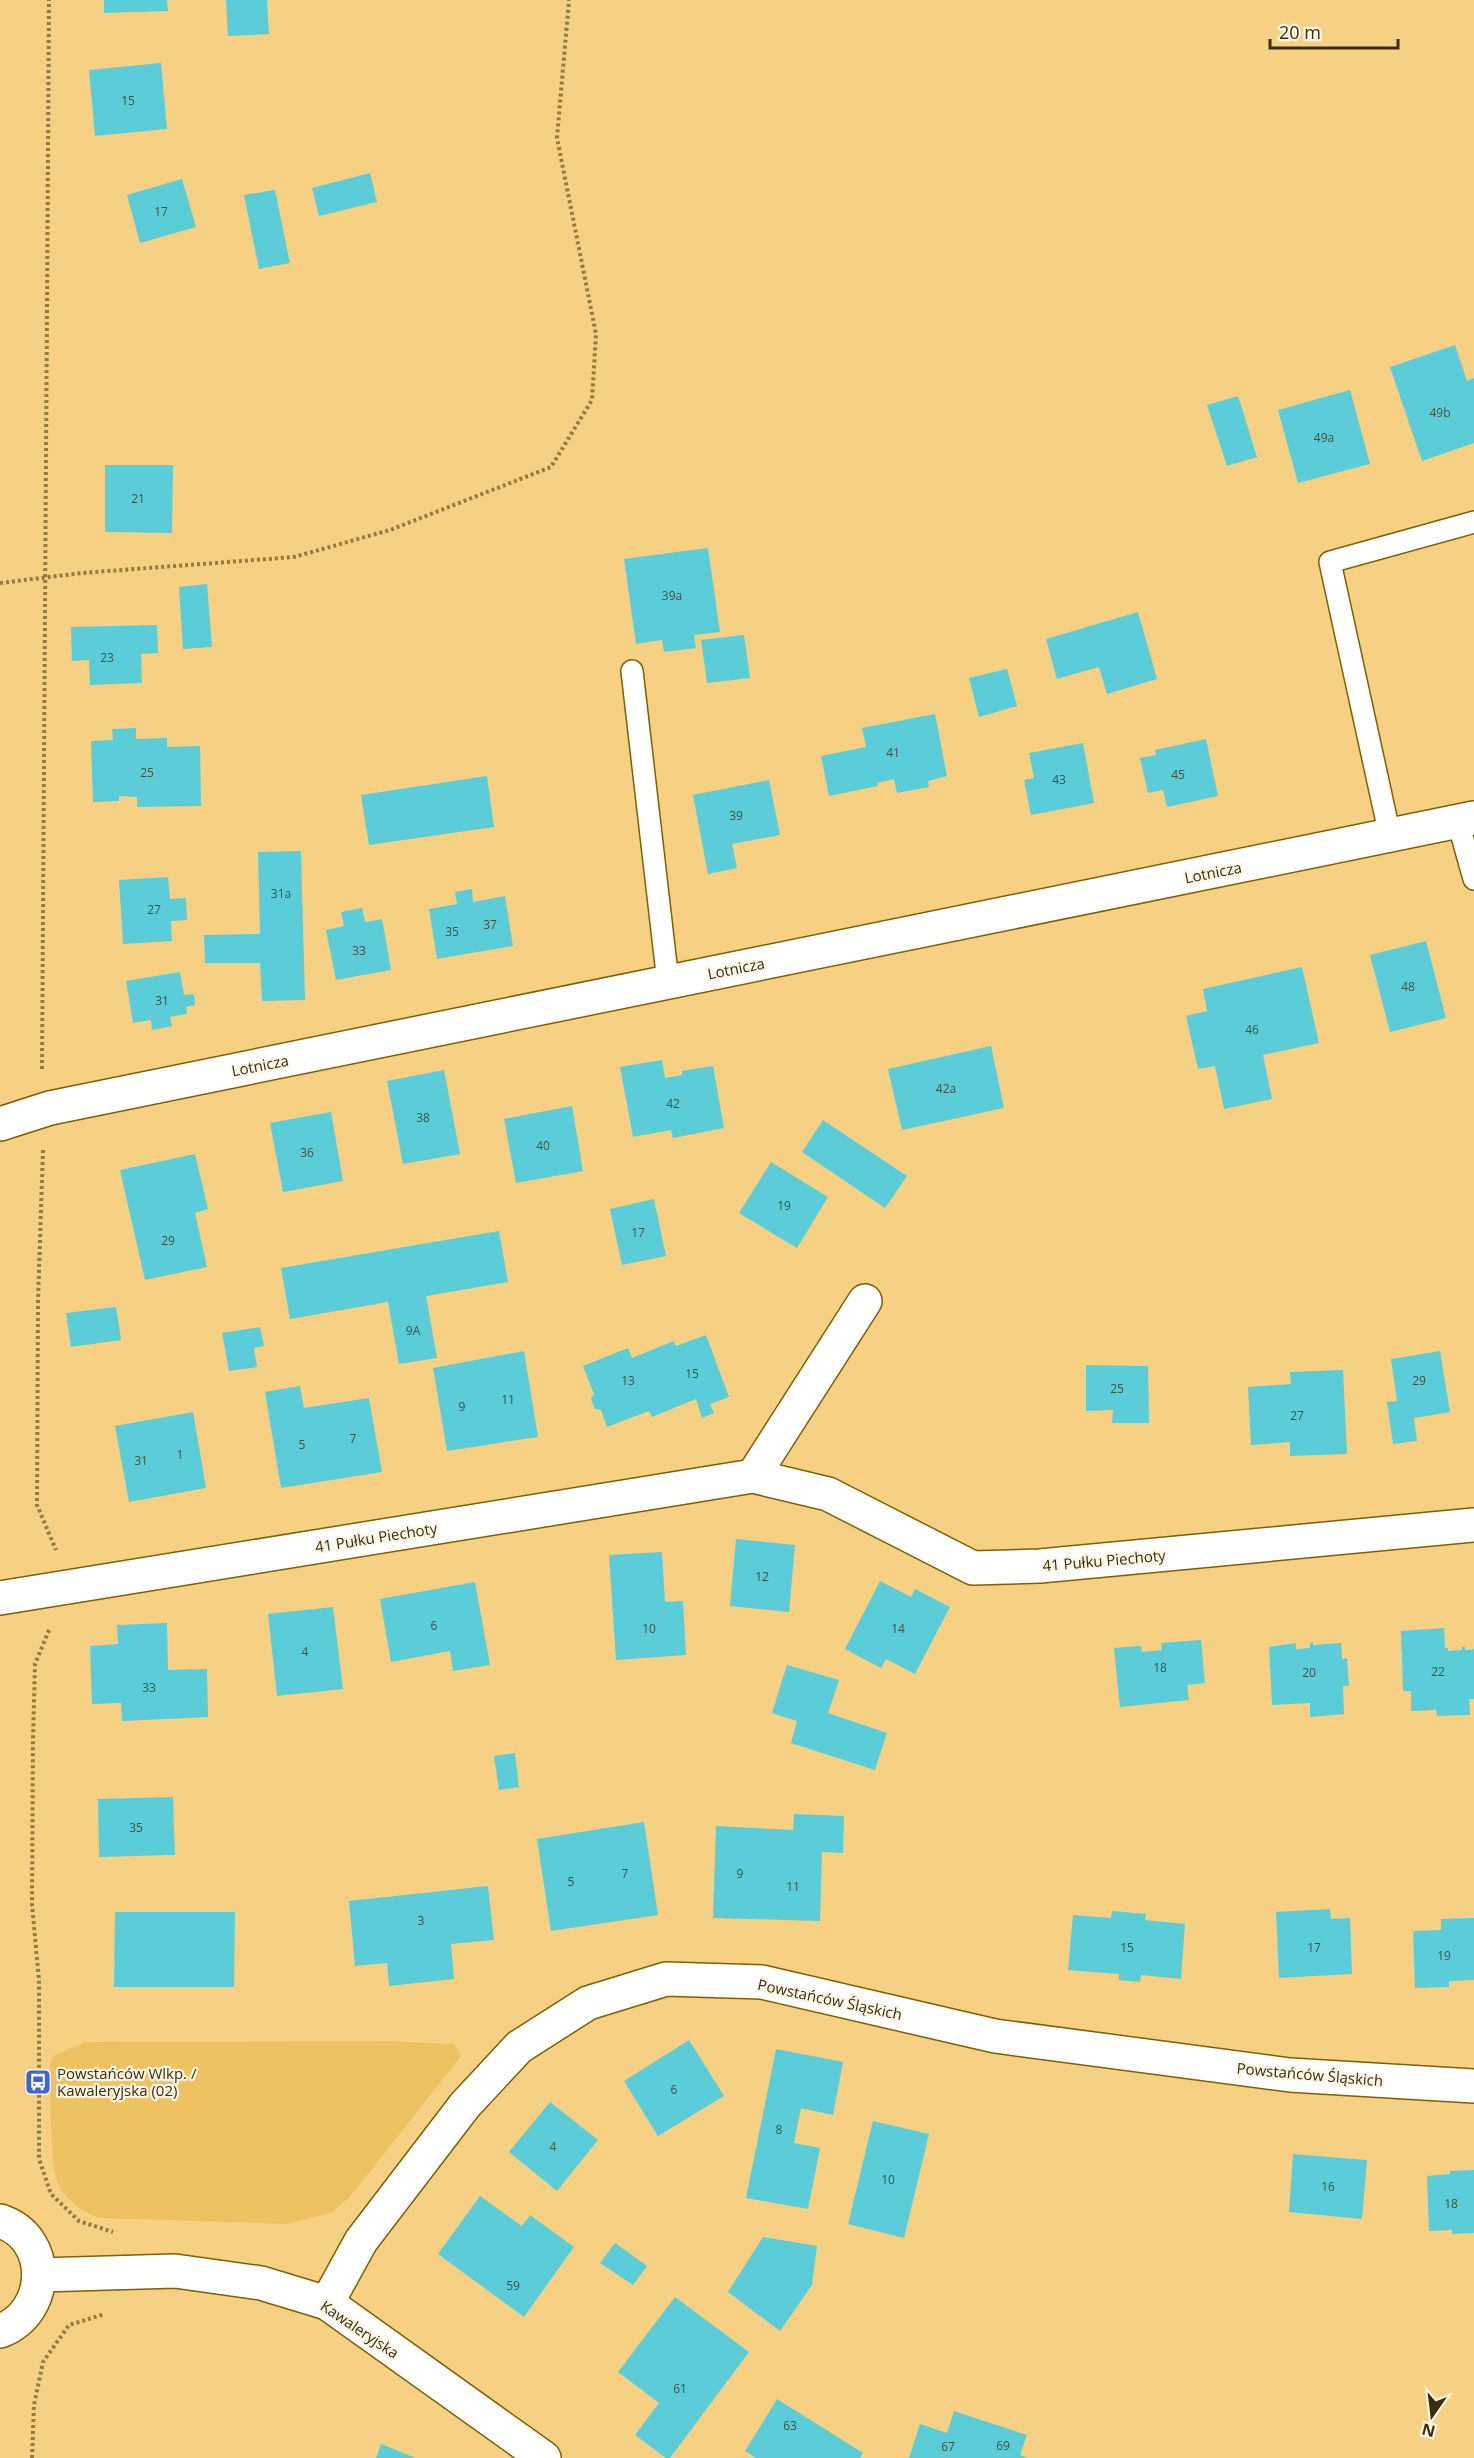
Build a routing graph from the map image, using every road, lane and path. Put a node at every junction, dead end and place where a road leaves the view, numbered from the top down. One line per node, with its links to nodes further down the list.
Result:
1 (49, 0): 4 (path)
2 (568, 0): 4 (path)
3 (1474, 522): 8 (lane)
4 (44, 578): 5 (path); 11 (path)
5 (0, 583)
6 (632, 671): 10 (lane)
7 (1466, 820): 8 (street, Lotnicza); 9 (lane)
8 (1390, 836): 10 (street, Lotnicza)
9 (1474, 879)
10 (668, 982): 11 (street, Lotnicza)
11 (50, 1108): 12 (street, Lotnicza); 16 (path)
12 (0, 1124)
13 (865, 1301): 14 (street)
14 (753, 1476): 15 (street, 41 Pułku Piechoty); 16 (street, 41 Pułku Piechoty)
15 (1474, 1525)
16 (57, 1588): 17 (street, 41 Pułku Piechoty); 20 (path)
17 (0, 1598)
18 (1474, 2085): 22 (street, Powstańców Śląskich)
19 (0, 2221): 21 (street)
20 (115, 2273): 21 (street, Kawaleryjska); 22 (street, Kawaleryjska); 24 (path)
21 (40, 2276): 23 (street)
22 (327, 2303): 25 (street, Kawaleryjska)
23 (0, 2331)
24 (32, 2458)
25 (544, 2458)

